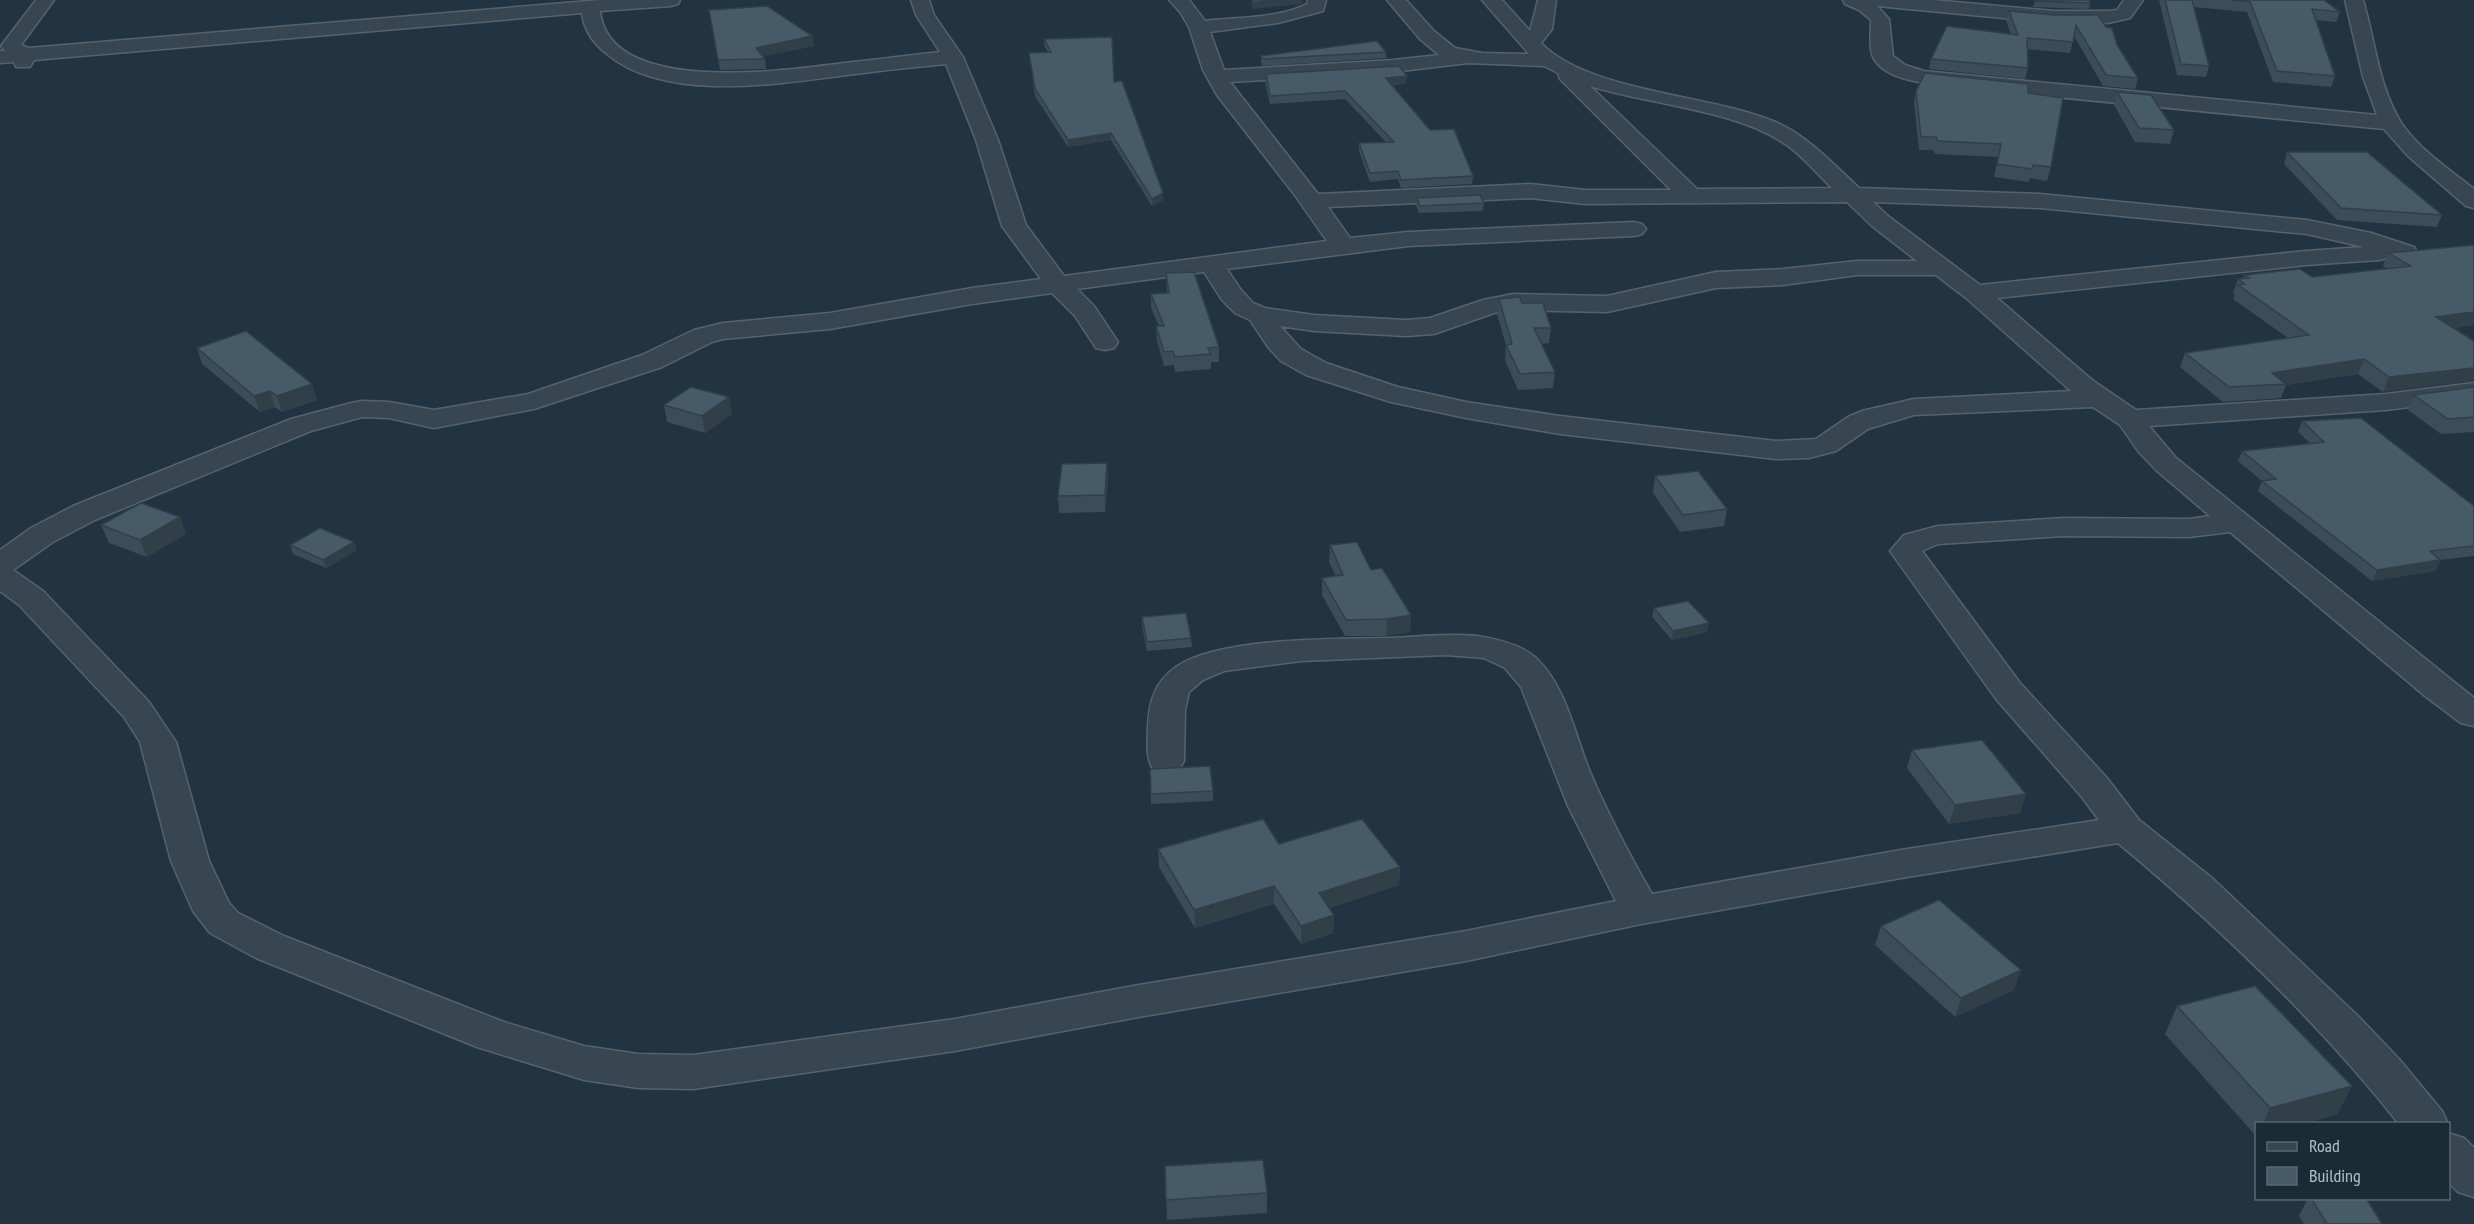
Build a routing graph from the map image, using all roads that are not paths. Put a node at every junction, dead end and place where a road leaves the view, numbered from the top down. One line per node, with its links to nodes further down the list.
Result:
1 (45, 0): 17 (street)
2 (671, 0): 13 (street)
3 (920, 0): 19 (street)
4 (1178, 0): 16 (street)
5 (1317, 0): 16 (street)
6 (1396, 0): 20 (street)
7 (1491, 0): 18 (street)
8 (1546, 0): 18 (street)
9 (1852, 0): 15 (street)
10 (2134, 0): 14 (street)
11 (2354, 0): 23 (street)
12 (1925, 2): 14 (street); 15 (street)
13 (591, 7): 17 (street); 19 (street)
14 (2012, 7)
15 (1875, 8): 23 (street)
16 (1200, 27): 22 (street)
17 (27, 54): 21 (street)
18 (1546, 56): 20 (street); 24 (street); 25 (street)
19 (953, 57): 32 (street)
20 (1470, 57): 22 (street)
21 (4, 66)
22 (1217, 77): 26 (street)
23 (2391, 123): 27 (street)
24 (1690, 195): 25 (street); 26 (street)
25 (1855, 196): 31 (street); 33 (street)
26 (1314, 201): 29 (street)
27 (2474, 201)
28 (1634, 229): 29 (street)
29 (1343, 246): 30 (street)
30 (1211, 263): 32 (street); 34 (street)
31 (1941, 268): 33 (street); 34 (street)
32 (1057, 284): 35 (street); 40 (street)
33 (1975, 293): 37 (street)
34 (1259, 315): 37 (street)
35 (1105, 342)
36 (2474, 391): 38 (street)
37 (2100, 398): 38 (street)
38 (2130, 419): 39 (street)
39 (2237, 522): 42 (street); 44 (street)
40 (0, 565)
41 (0, 576): 45 (street)
42 (2474, 716)
43 (1166, 761): 45 (street)
44 (2126, 829): 45 (street); 46 (street)
45 (1641, 910)
46 (2424, 1122)
47 (2450, 1153): 48 (street)
48 (2474, 1178)

